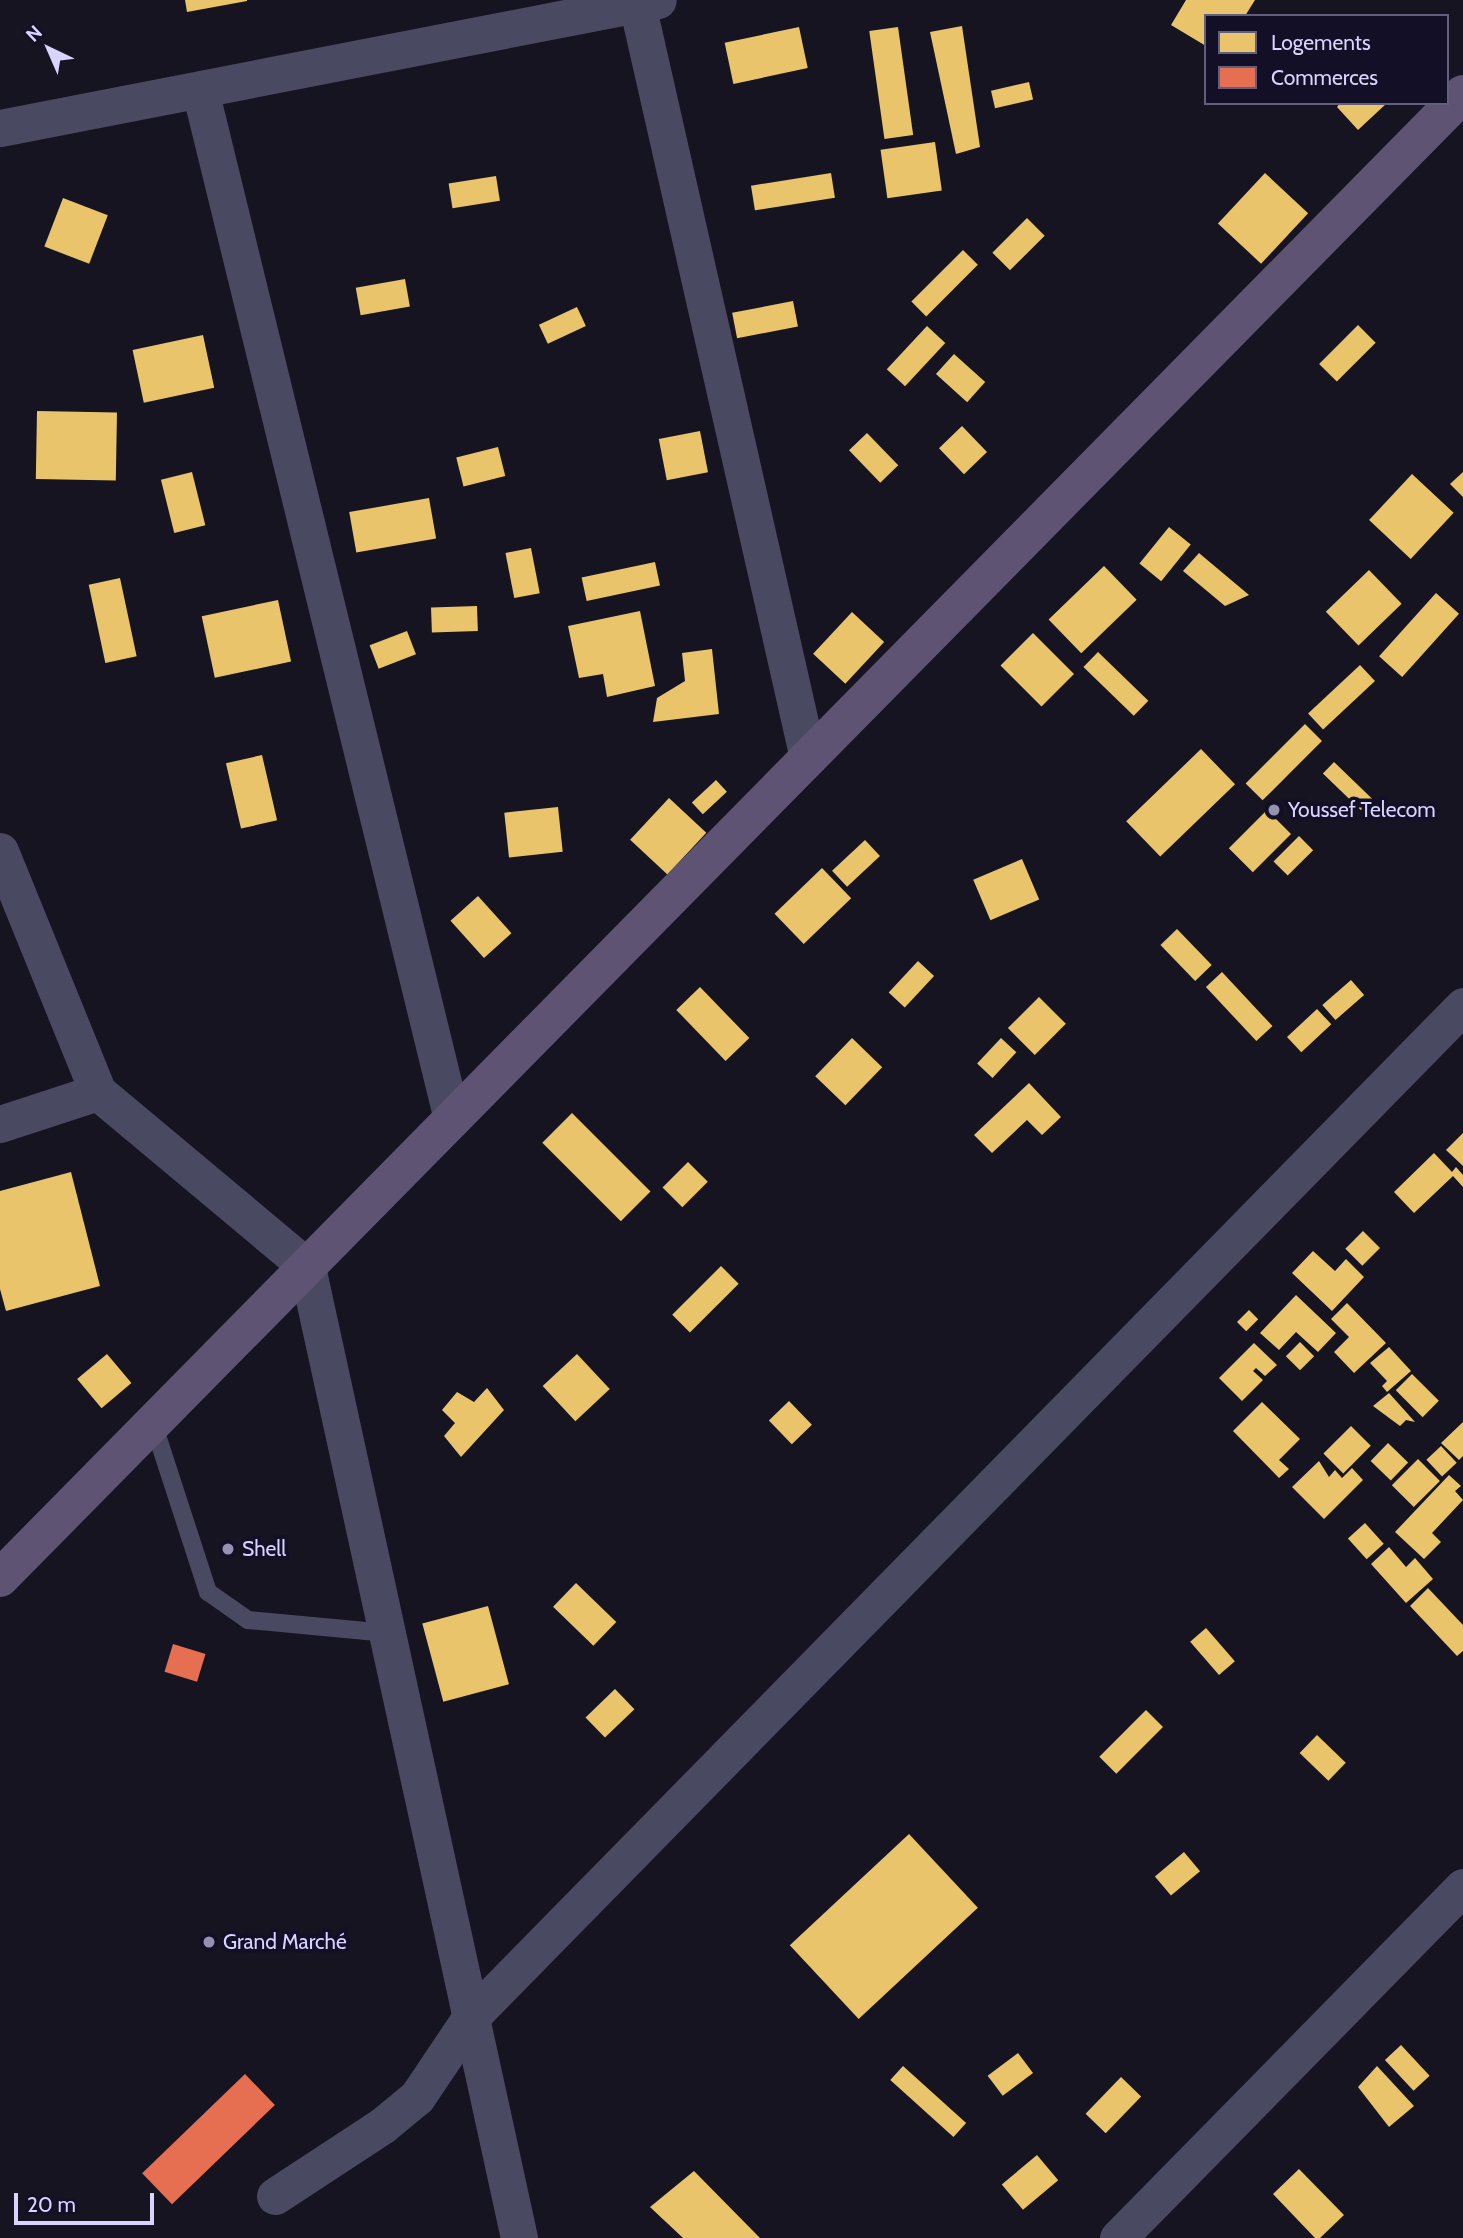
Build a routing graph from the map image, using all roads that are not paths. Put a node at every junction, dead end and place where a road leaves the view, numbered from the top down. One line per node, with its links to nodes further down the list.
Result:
1 (648, 2): 2 (street); 5 (street)
2 (200, 90): 4 (street); 9 (street)
3 (1463, 94): 5 (main road)
4 (0, 128)
5 (808, 758): 9 (main road)
6 (0, 851): 8 (street)
7 (1463, 1006): 16 (street)
8 (98, 1092): 10 (street); 11 (street)
9 (452, 1119): 11 (main road)
10 (0, 1124)
11 (307, 1267): 12 (main road); 14 (street)
12 (153, 1423): 13 (main road); 14 (lane)
13 (0, 1578)
14 (387, 1633): 16 (street)
15 (1463, 1887): 19 (street)
16 (470, 2018): 17 (street); 18 (street)
17 (275, 2196)
18 (519, 2238)
19 (1118, 2238)

